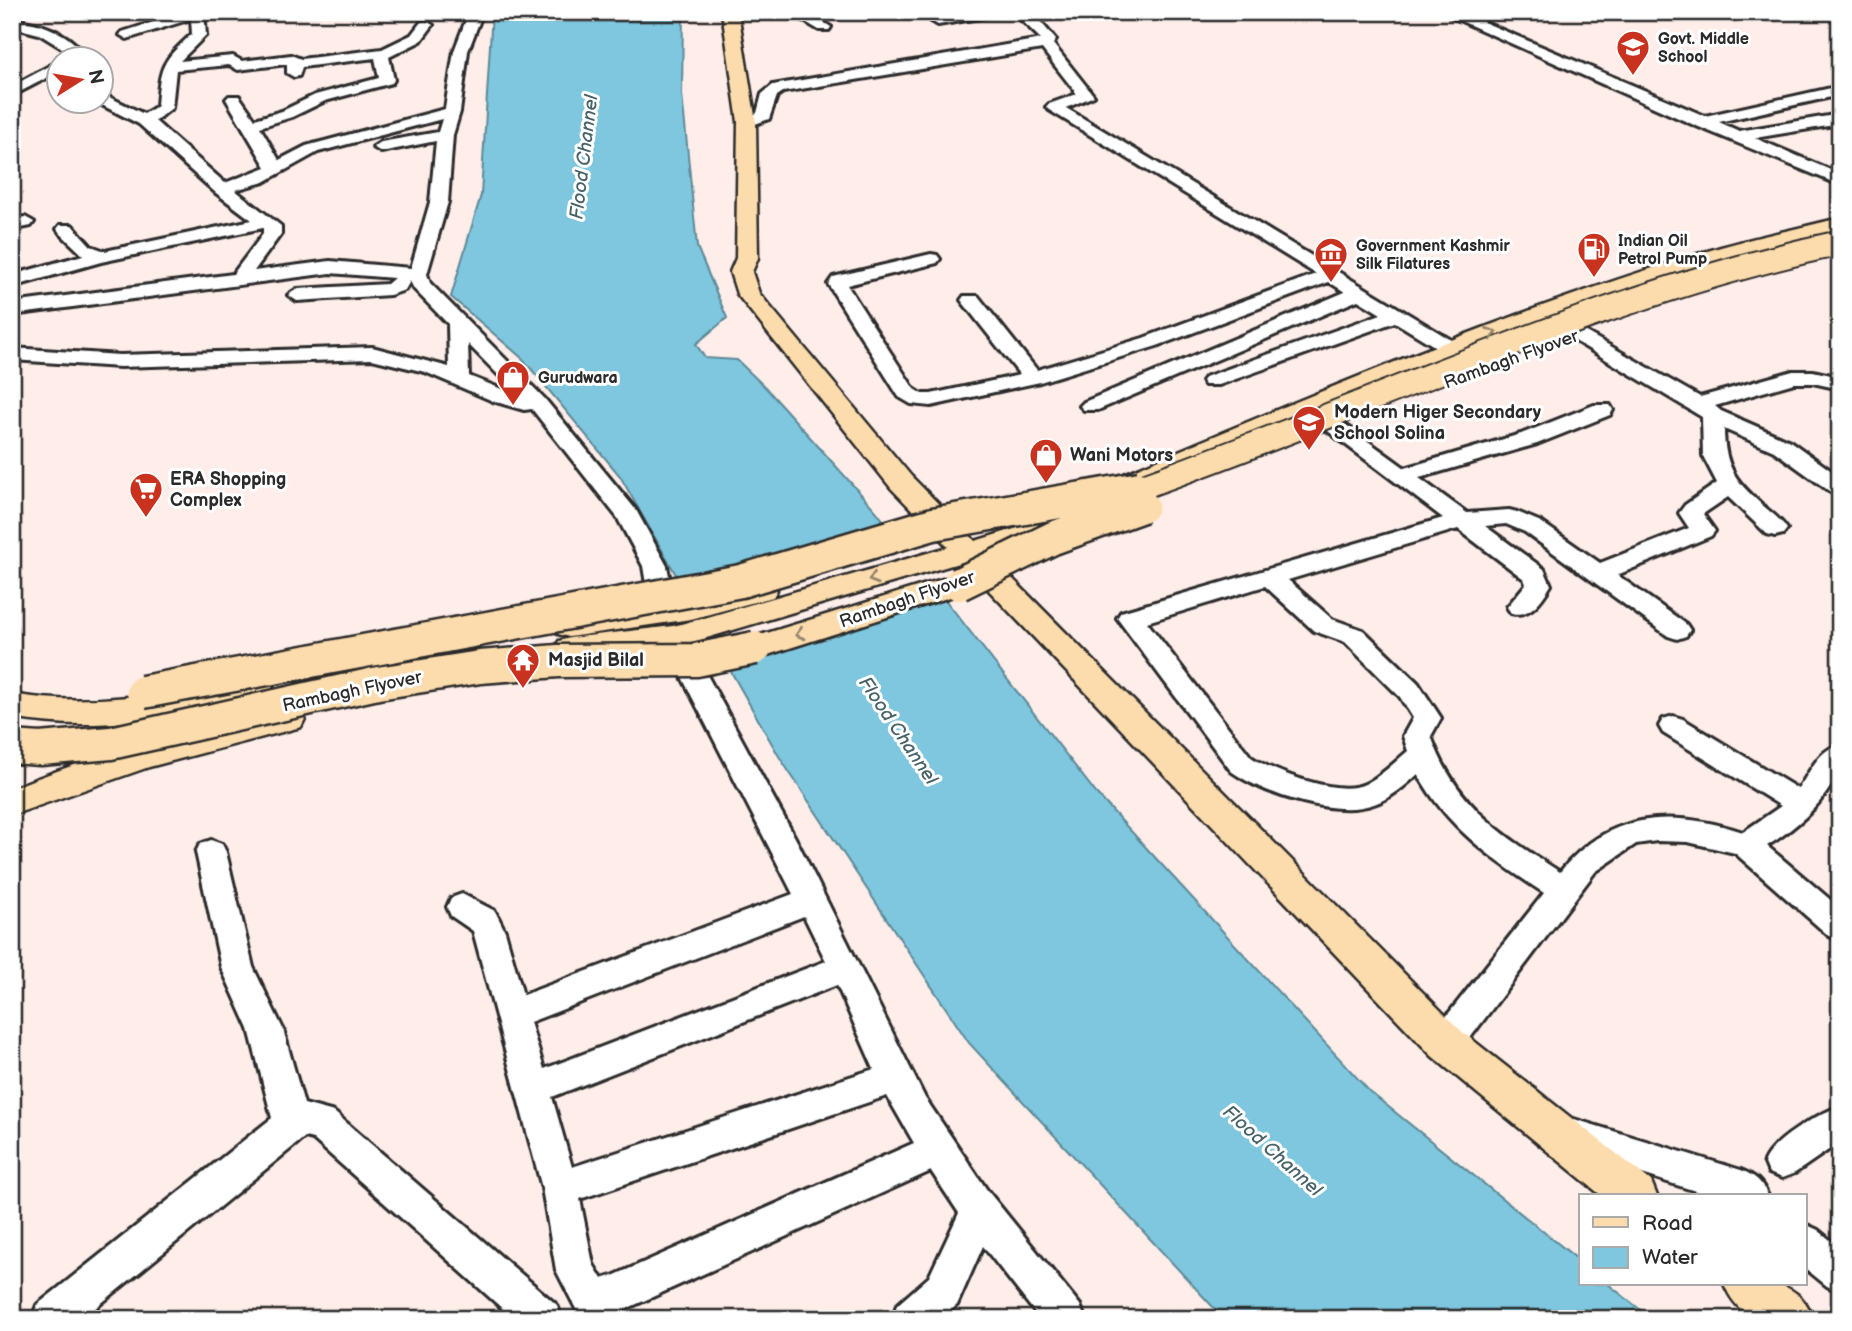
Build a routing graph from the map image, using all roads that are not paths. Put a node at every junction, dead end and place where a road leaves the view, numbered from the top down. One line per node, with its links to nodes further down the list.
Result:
1 (197, 12): 13 (street); 17 (street)
2 (476, 12): 26 (street)
3 (730, 12): 29 (main road)
4 (796, 12): 12 (street)
5 (991, 12): 9 (street)
6 (1069, 12): 8 (street)
7 (1448, 12): 30 (street)
8 (1025, 15): 14 (street)
9 (938, 21)
10 (12, 23): 15 (street)
11 (426, 24): 16 (street)
12 (824, 27)
13 (127, 35)
14 (1045, 43): 29 (street); 46 (street)
15 (70, 46)
16 (382, 53): 18 (street); 31 (street)
17 (171, 66): 18 (street); 28 (street)
18 (295, 69)
19 (46, 72): 20 (street)
20 (32, 79): 21 (street); 23 (street)
21 (46, 80)
22 (1840, 90): 30 (street)
23 (12, 92)
24 (234, 99): 31 (street)
25 (116, 106): 28 (street)
26 (452, 113): 32 (street); 35 (street)
27 (1840, 119): 33 (street)
28 (145, 121): 37 (street)
29 (747, 122): 73 (main road)
30 (1700, 122): 33 (street)
31 (251, 124): 35 (street)
32 (445, 135): 34 (street); 45 (street)
33 (1736, 136): 36 (street)
34 (372, 149)
35 (276, 169): 37 (street)
36 (1840, 180)
37 (222, 189): 38 (street)
38 (267, 222): 43 (street); 47 (street)
39 (1840, 224): 53 (main road)
40 (66, 229): 43 (street)
41 (1840, 243): 80 (main road, Rambagh Flyover, bridge)
42 (1840, 251): 56 (main road); 82 (main road, Rambagh Flyover, one-way to 82, bridge)
43 (99, 257): 48 (street)
44 (931, 259): 59 (street)
45 (412, 274): 47 (street); 50 (street); 55 (street)
46 (1334, 274): 49 (street); 59 (street)
47 (240, 278): 52 (street)
48 (12, 281)
49 (1361, 292): 54 (street); 64 (street)
50 (297, 295)
51 (971, 300): 59 (street)
52 (12, 309)
53 (1543, 314): 56 (street); 57 (main road, one-way to 53)
54 (1397, 315): 57 (street); 61 (street)
55 (458, 323): 60 (street); 63 (street)
56 (1570, 330): 66 (street); 67 (main road)
57 (1451, 348): 67 (main road)
58 (12, 354): 60 (street)
59 (1033, 378)
60 (458, 379): 63 (street)
61 (1212, 381)
62 (1839, 383): 66 (street)
63 (537, 402): 77 (street)
64 (1091, 406)
65 (1602, 410): 68 (street)
66 (1707, 410): 69 (street); 70 (street)
67 (1318, 413): 68 (street); 73 (main road)
68 (1402, 476): 71 (street)
69 (1730, 485): 72 (street); 74 (street)
70 (1840, 488)
71 (1459, 522): 74 (street); 75 (street); 76 (street)
72 (1775, 529)
73 (945, 547): 77 (main road); 97 (main road)
74 (1599, 572): 78 (street)
75 (1271, 578): 84 (street); 84 (street)
76 (1520, 607)
77 (683, 622): 80 (main road); 87 (main road); 92 (street)
78 (1677, 630)
79 (12, 706): 80 (main road)
80 (88, 712): 83 (main road, Rambagh Flyover)
81 (1673, 726): 88 (street)
82 (111, 743): 83 (main road, Rambagh Flyover, bridge); 86 (main road)
83 (12, 748)
84 (1423, 754): 91 (street)
85 (1840, 754): 88 (street)
86 (12, 784)
87 (12, 802)
88 (1801, 805): 89 (street)
89 (1746, 845): 91 (street); 94 (street)
90 (211, 852): 101 (street)
91 (1564, 891): 97 (street)
92 (811, 900): 95 (street); 96 (street)
93 (462, 906): 96 (street)
94 (1840, 927)
95 (845, 968): 98 (street); 99 (street)
96 (512, 1014): 99 (street)
97 (1446, 1043): 102 (main road)
98 (895, 1077): 103 (street); 105 (street)
99 (532, 1089): 105 (street)
100 (1840, 1122): 104 (street)
101 (292, 1125): 112 (street); 113 (street)
102 (1547, 1128): 106 (main road); 107 (street)
103 (939, 1150): 105 (street); 108 (street)
104 (1782, 1161)
105 (560, 1188)
106 (1632, 1194)
107 (1748, 1194)
108 (980, 1209): 114 (street); 115 (street)
109 (1806, 1244): 110 (street)
110 (1840, 1273)
111 (1750, 1286): 116 (main road)
112 (51, 1319)
113 (543, 1319)
114 (911, 1319)
115 (1066, 1319)
116 (1791, 1319)

